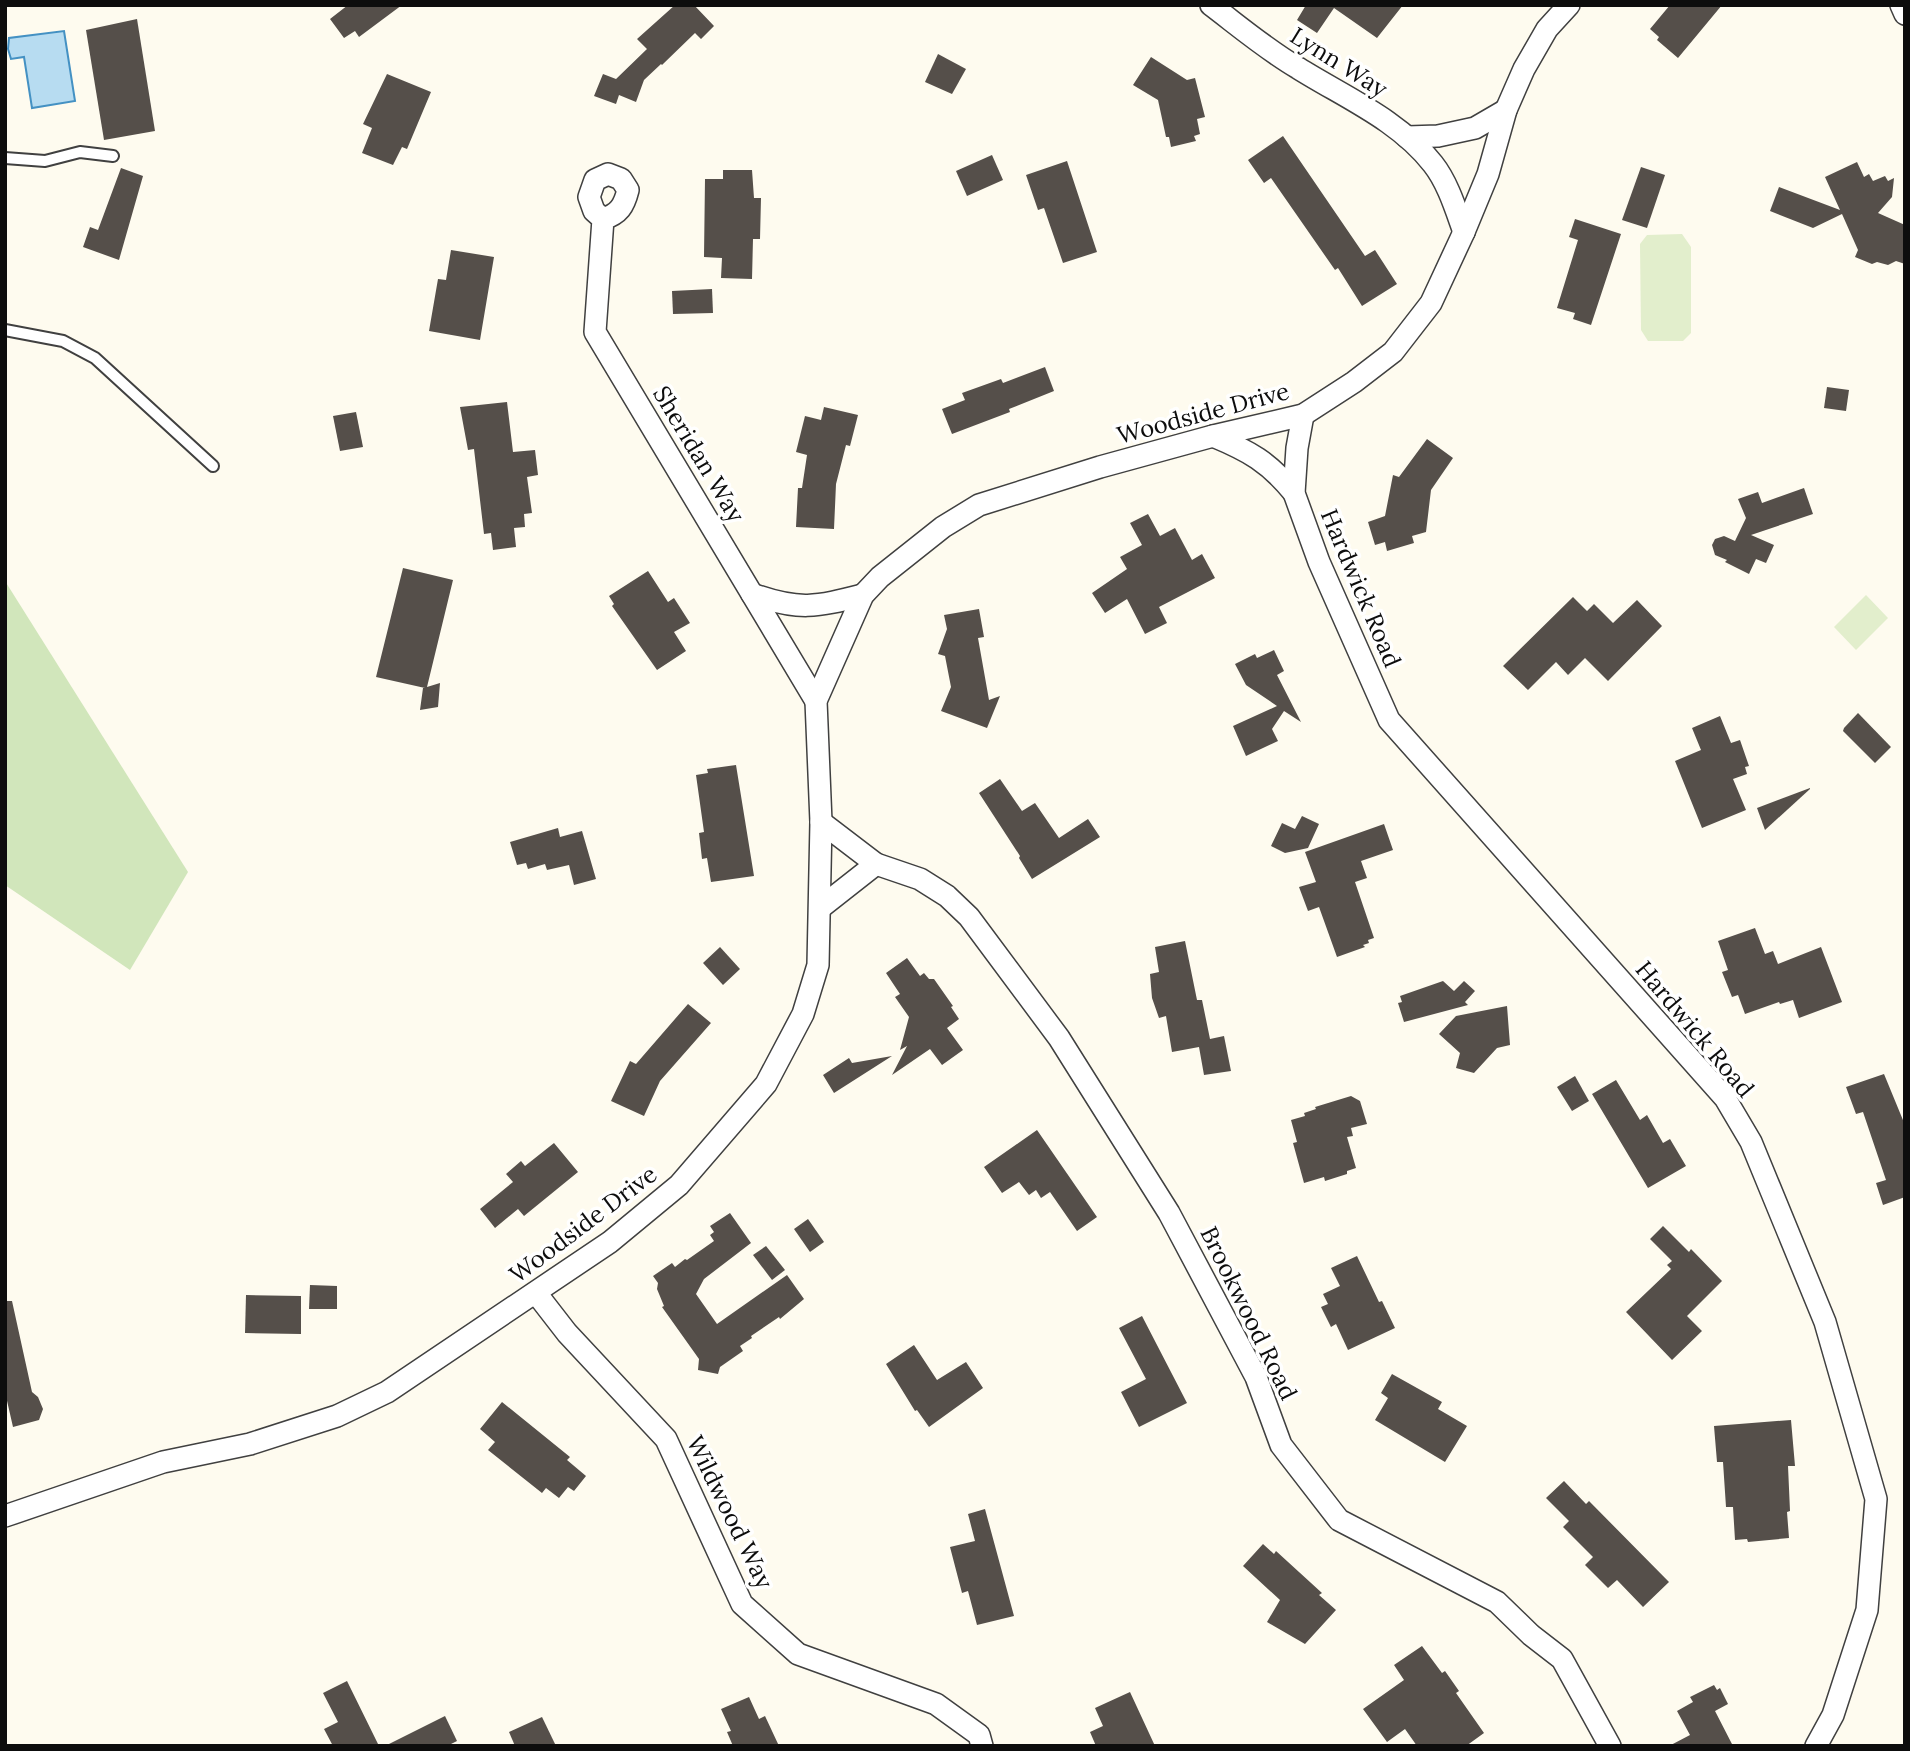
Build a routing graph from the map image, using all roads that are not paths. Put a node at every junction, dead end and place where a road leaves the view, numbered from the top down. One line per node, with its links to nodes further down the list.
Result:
1 (1211, 5): 6 (street, Lynn Way)
2 (1569, 5): 5 (street, Woodside Drive)
3 (1901, 5): 4 (street)
4 (1905, 14)
5 (1506, 110): 6 (street); 10 (street, Woodside Drive)
6 (1407, 137): 10 (street, Lynn Way)
7 (113, 156): 8 (lane)
8 (5, 159)
9 (603, 219): 16 (street, Sheridan Way)
10 (1464, 232): 12 (street, Woodside Drive)
11 (5, 330): 14 (lane)
12 (1303, 415): 13 (street, Woodside Drive); 15 (street, Hardwick Road)
13 (1213, 436): 15 (street); 17 (street, Woodside Drive)
14 (213, 466)
15 (1294, 494): 26 (street, Hardwick Road)
16 (752, 594): 17 (street); 18 (street, Sheridan Way)
17 (863, 595): 18 (street, Woodside Drive)
18 (817, 701): 19 (street, Woodside Drive)
19 (821, 822): 20 (street, Brookwood Road); 21 (street, Woodside Drive)
20 (876, 864): 21 (street); 25 (street, Brookwood Road)
21 (820, 908): 22 (street, Woodside Drive)
22 (536, 1293): 23 (street, Woodside Drive); 24 (street, Wildwood Way)
23 (5, 1516)
24 (982, 1746)
25 (1610, 1746)
26 (1816, 1746)

